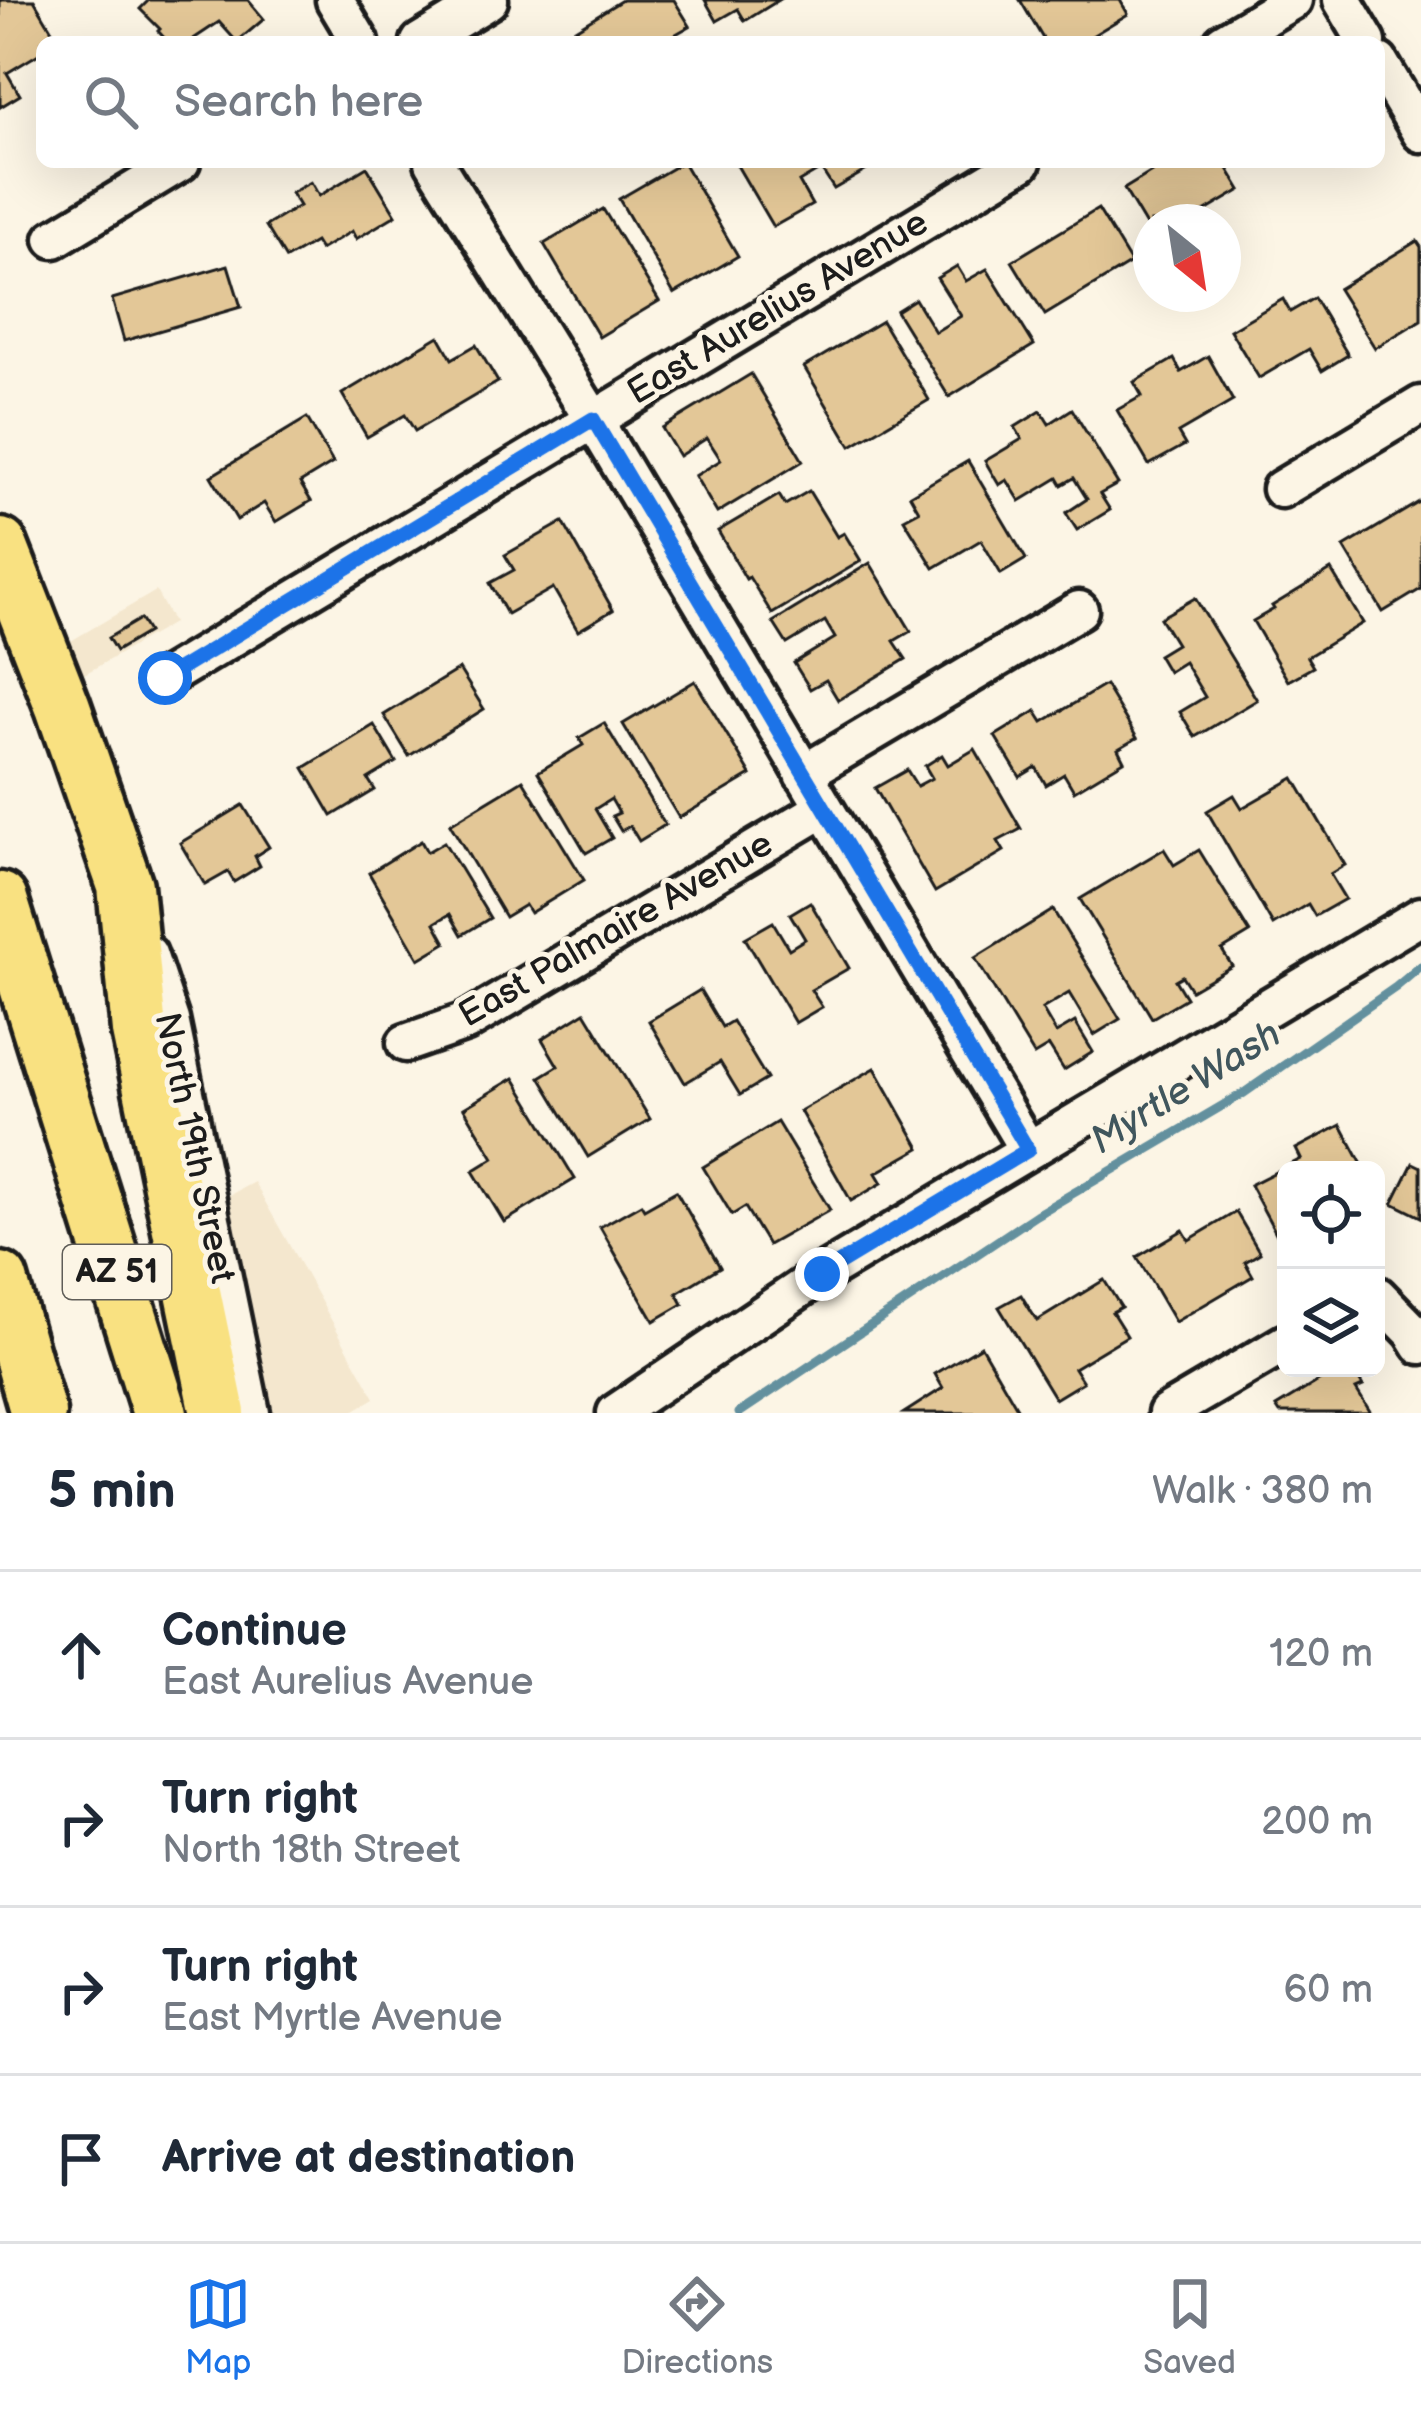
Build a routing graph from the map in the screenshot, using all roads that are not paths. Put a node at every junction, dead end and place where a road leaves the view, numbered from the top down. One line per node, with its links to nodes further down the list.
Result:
1 (334, 0): 5 (street)
2 (489, 0): 6 (street)
3 (1293, 0): 7 (street)
4 (1342, 0): 8 (street)
5 (356, 36)
6 (430, 36)
7 (1232, 36)
8 (1363, 36)
9 (1385, 72): 10 (street)
10 (1421, 133)
11 (171, 168): 14 (street)
12 (438, 168): 16 (street)
13 (1012, 168): 16 (street, East Aurelius Avenue)
14 (54, 239)
15 (1421, 405): 17 (street)
16 (593, 419): 20 (street, East Aurelius Avenue); 21 (street)
17 (1281, 489)
18 (0, 546): 23 (highway)
19 (1079, 610): 21 (street)
20 (165, 678)
21 (803, 773): 22 (street)
22 (823, 809): 26 (street, East Palmaire Avenue); 27 (street)
23 (125, 886): 34 (highway); 35 (street, North 19th Street)
24 (0, 900): 33 (highway, AZ 51)
25 (1421, 916): 27 (street)
26 (406, 1043)
27 (1028, 1150): 36 (street)
28 (0, 1280): 32 (highway)
29 (1385, 1305): 30 (street)
30 (1421, 1345)
31 (1277, 1348): 37 (street)
32 (38, 1413)
33 (160, 1413)
34 (218, 1413)
35 (251, 1413)
36 (616, 1413)
37 (1167, 1413)

